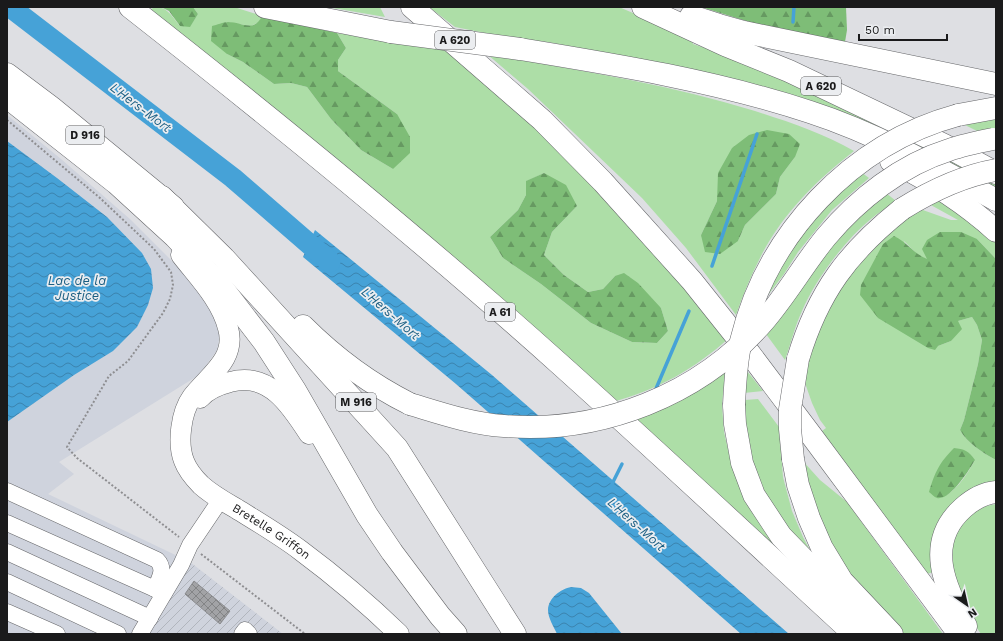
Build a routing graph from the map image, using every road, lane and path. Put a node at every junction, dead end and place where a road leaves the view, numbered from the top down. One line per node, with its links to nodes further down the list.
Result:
1 (130, 7): 39 (highway, A 61)
2 (266, 7): 9 (highway, A 620, bridge)
3 (412, 7): 42 (highway)
4 (643, 7): 13 (highway, A 620)
5 (669, 7): 7 (highway)
6 (7, 74): 14 (highway, D 916)
7 (996, 84)
8 (7, 97): 16 (highway, D 916)
9 (767, 99): 15 (highway, A 620); 17 (highway)
10 (996, 108): 40 (highway, bridge)
11 (7, 120): 24 (path)
12 (994, 139): 14 (highway, bridge)
13 (996, 172): 41 (highway, bridge)
14 (162, 197): 38 (highway, M 916)
15 (996, 200)
16 (152, 217): 18 (main road, Bretelle Griffon); 19 (highway)
17 (996, 231)
18 (186, 412): 19 (main road, Bretelle Griffon); 22 (main road, Bretelle Griffon)
19 (331, 451): 37 (highway)
20 (7, 491): 27 (lane)
21 (996, 492): 43 (highway)
22 (221, 499): 24 (lane); 36 (main road, Bretelle Griffon)
23 (7, 522): 27 (lane)
24 (190, 545): 27 (lane); 35 (path)
25 (7, 552): 29 (lane)
26 (7, 582): 31 (lane)
27 (160, 591): 29 (lane)
28 (7, 612): 30 (lane)
29 (150, 618): 32 (lane)
30 (57, 634)
31 (118, 634)
32 (140, 634)
33 (242, 634): 34 (lane)
34 (249, 634)
35 (305, 634)
36 (400, 634)
37 (456, 634)
38 (515, 634)
39 (854, 634)
40 (876, 634)
41 (892, 634)
42 (959, 634)
43 (971, 634)

